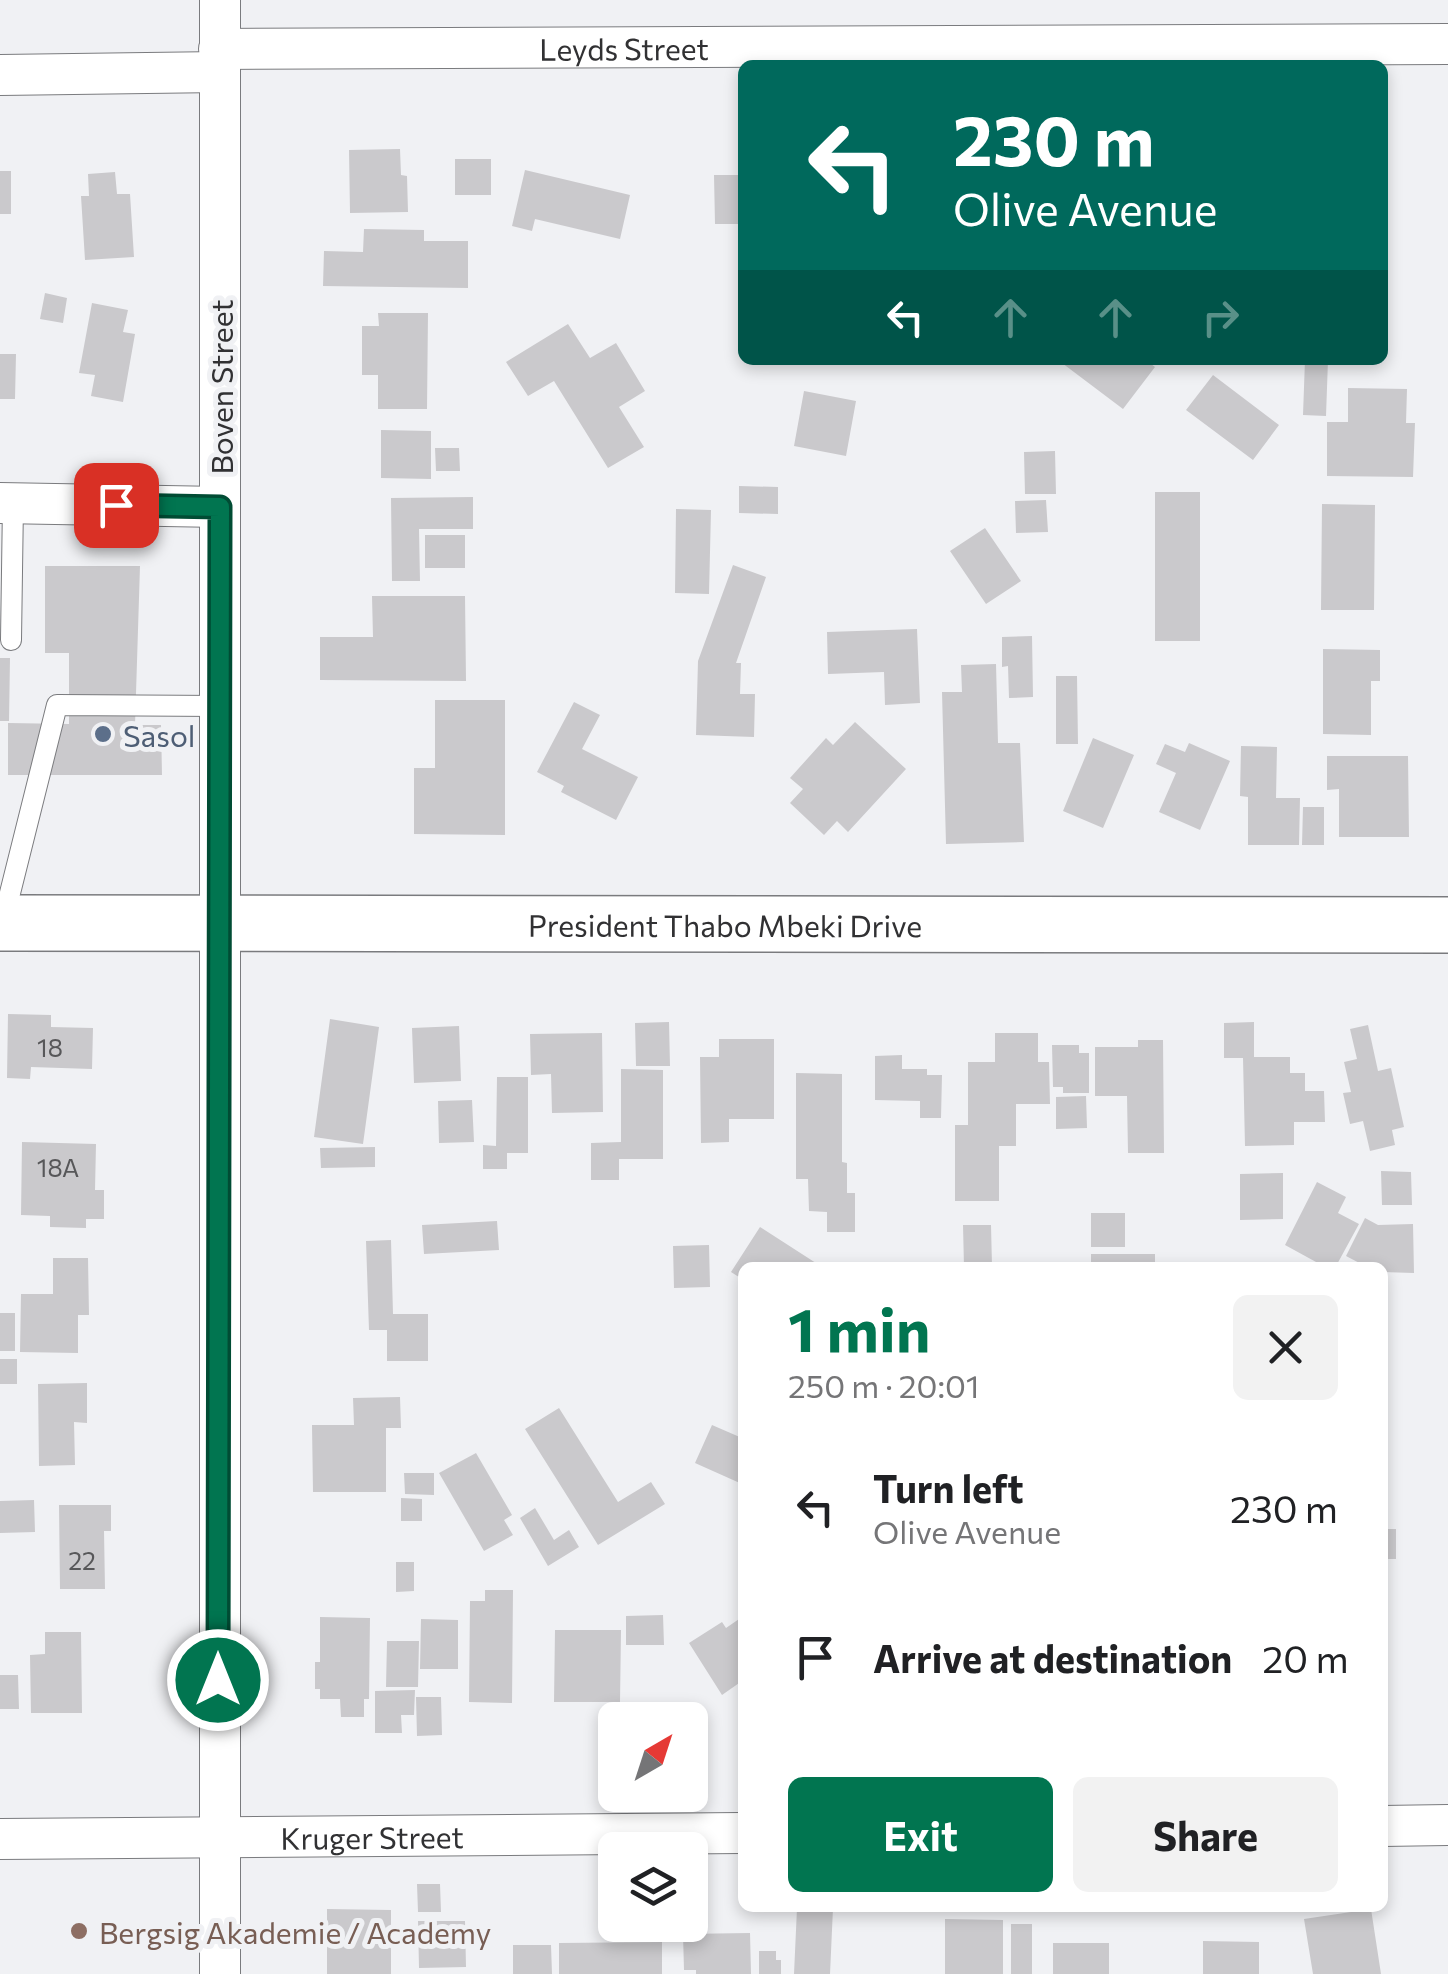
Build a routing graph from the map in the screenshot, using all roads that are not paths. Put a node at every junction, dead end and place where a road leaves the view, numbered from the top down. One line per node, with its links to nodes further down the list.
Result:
1 (220, 0): 3 (street, Boven Street)
2 (1448, 44): 3 (street, Leyds Street)
3 (220, 61): 4 (street, Leyds Street); 6 (street, Boven Street)
4 (0, 74)
5 (7, 503): 6 (street); 7 (lane)
6 (220, 507): 8 (street, Boven Street)
7 (11, 640)
8 (220, 706): 9 (lane); 10 (street, Boven Street)
9 (1, 923): 10 (street, President Thabo Mbeki Drive)
10 (218, 925): 11 (street, President Thabo Mbeki Drive); 16 (street, Boven Street)
11 (1448, 925)
12 (1448, 1825): 13 (street)
13 (1388, 1826)
14 (738, 1834): 16 (street, Kruger Street)
15 (0, 1839): 16 (street, Kruger Street)
16 (218, 1840): 17 (street, Boven Street)
17 (220, 1974)

